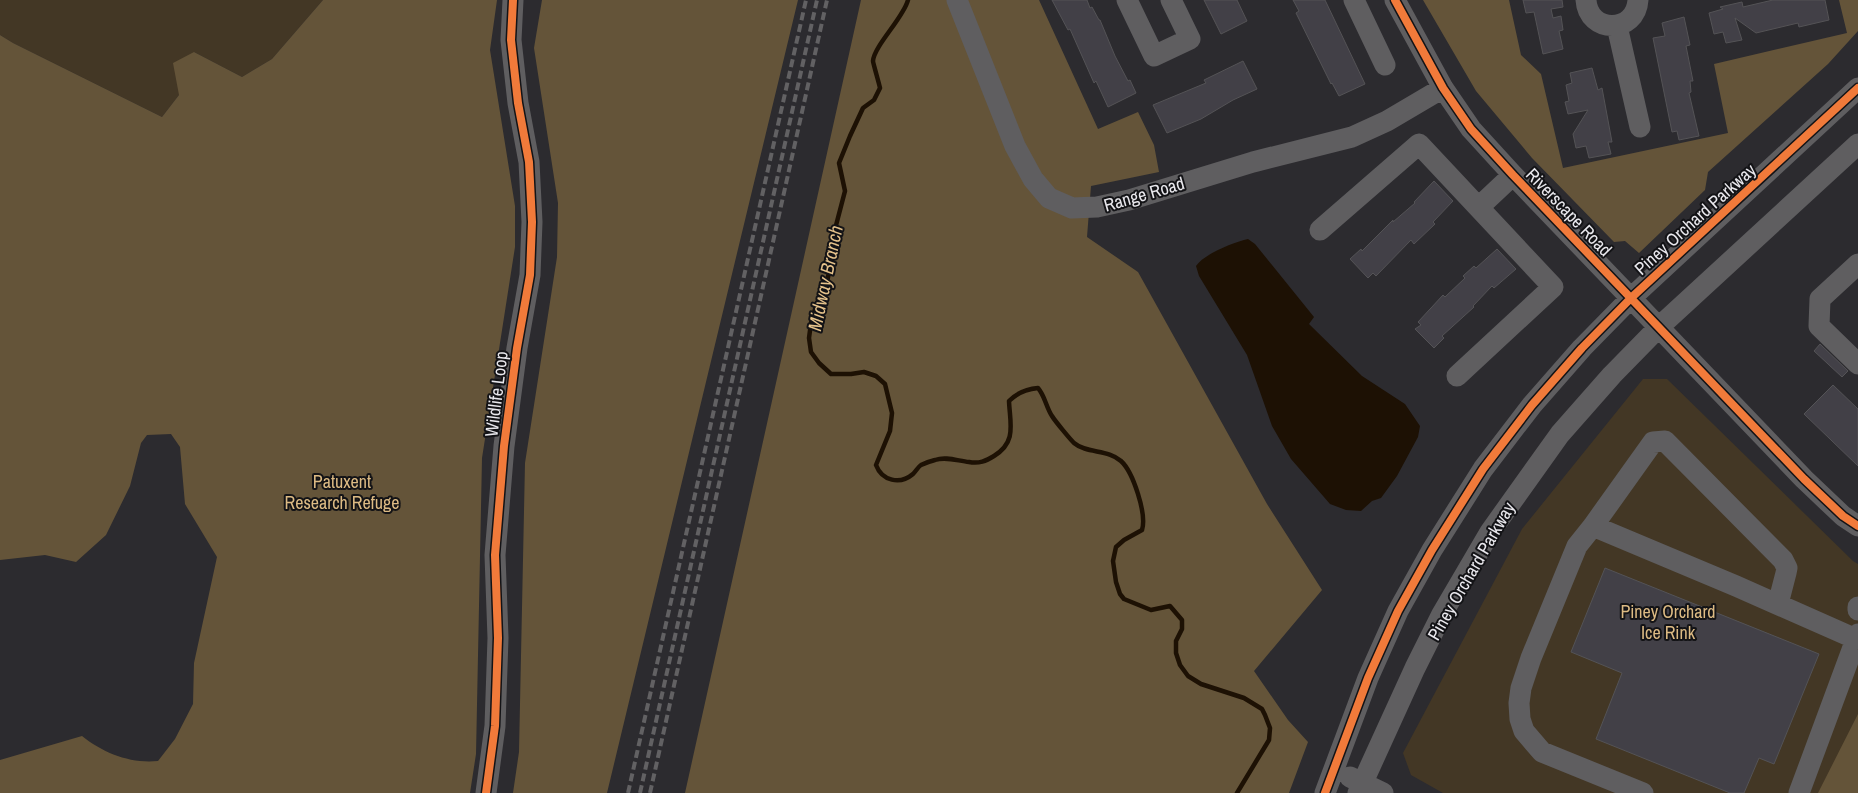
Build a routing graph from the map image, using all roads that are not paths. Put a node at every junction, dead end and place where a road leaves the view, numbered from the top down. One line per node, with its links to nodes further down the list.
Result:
1 (513, 0): 29 (street, Wildlife Loop)
2 (957, 0): 11 (street, Range Road)
3 (1127, 0): 4 (street)
4 (1171, 0)
5 (1354, 0): 10 (street)
6 (1394, 0): 11 (street, Riverscape Road)
7 (1586, 0): 9 (street)
8 (1638, 0): 9 (street)
9 (1617, 26): 13 (street)
10 (1385, 65)
11 (1443, 88): 15 (street, Riverscape Road)
12 (1858, 88): 19 (street, Piney Orchard Parkway)
13 (1640, 127)
14 (1858, 144): 20 (street, Piney Orchard Parkway)
15 (1513, 175): 16 (street); 19 (street, Riverscape Road)
16 (1479, 207): 17 (street); 22 (street)
17 (1320, 230)
18 (1858, 264): 21 (street)
19 (1631, 298): 20 (street, Riverscape Road); 27 (street, Piney Orchard Parkway)
20 (1659, 327): 24 (street, Riverscape Road); 28 (street, Piney Orchard Parkway)
21 (1858, 364)
22 (1457, 376)
23 (1593, 526): 25 (street); 25 (street); 32 (street)
24 (1858, 526)
25 (1778, 604): 26 (street)
26 (1857, 636): 33 (street)
27 (1334, 770): 28 (street); 30 (street, Piney Orchard Parkway)
28 (1360, 788): 31 (street)
29 (486, 793)
30 (1325, 793)
31 (1383, 793)
32 (1643, 793)
33 (1799, 793)

